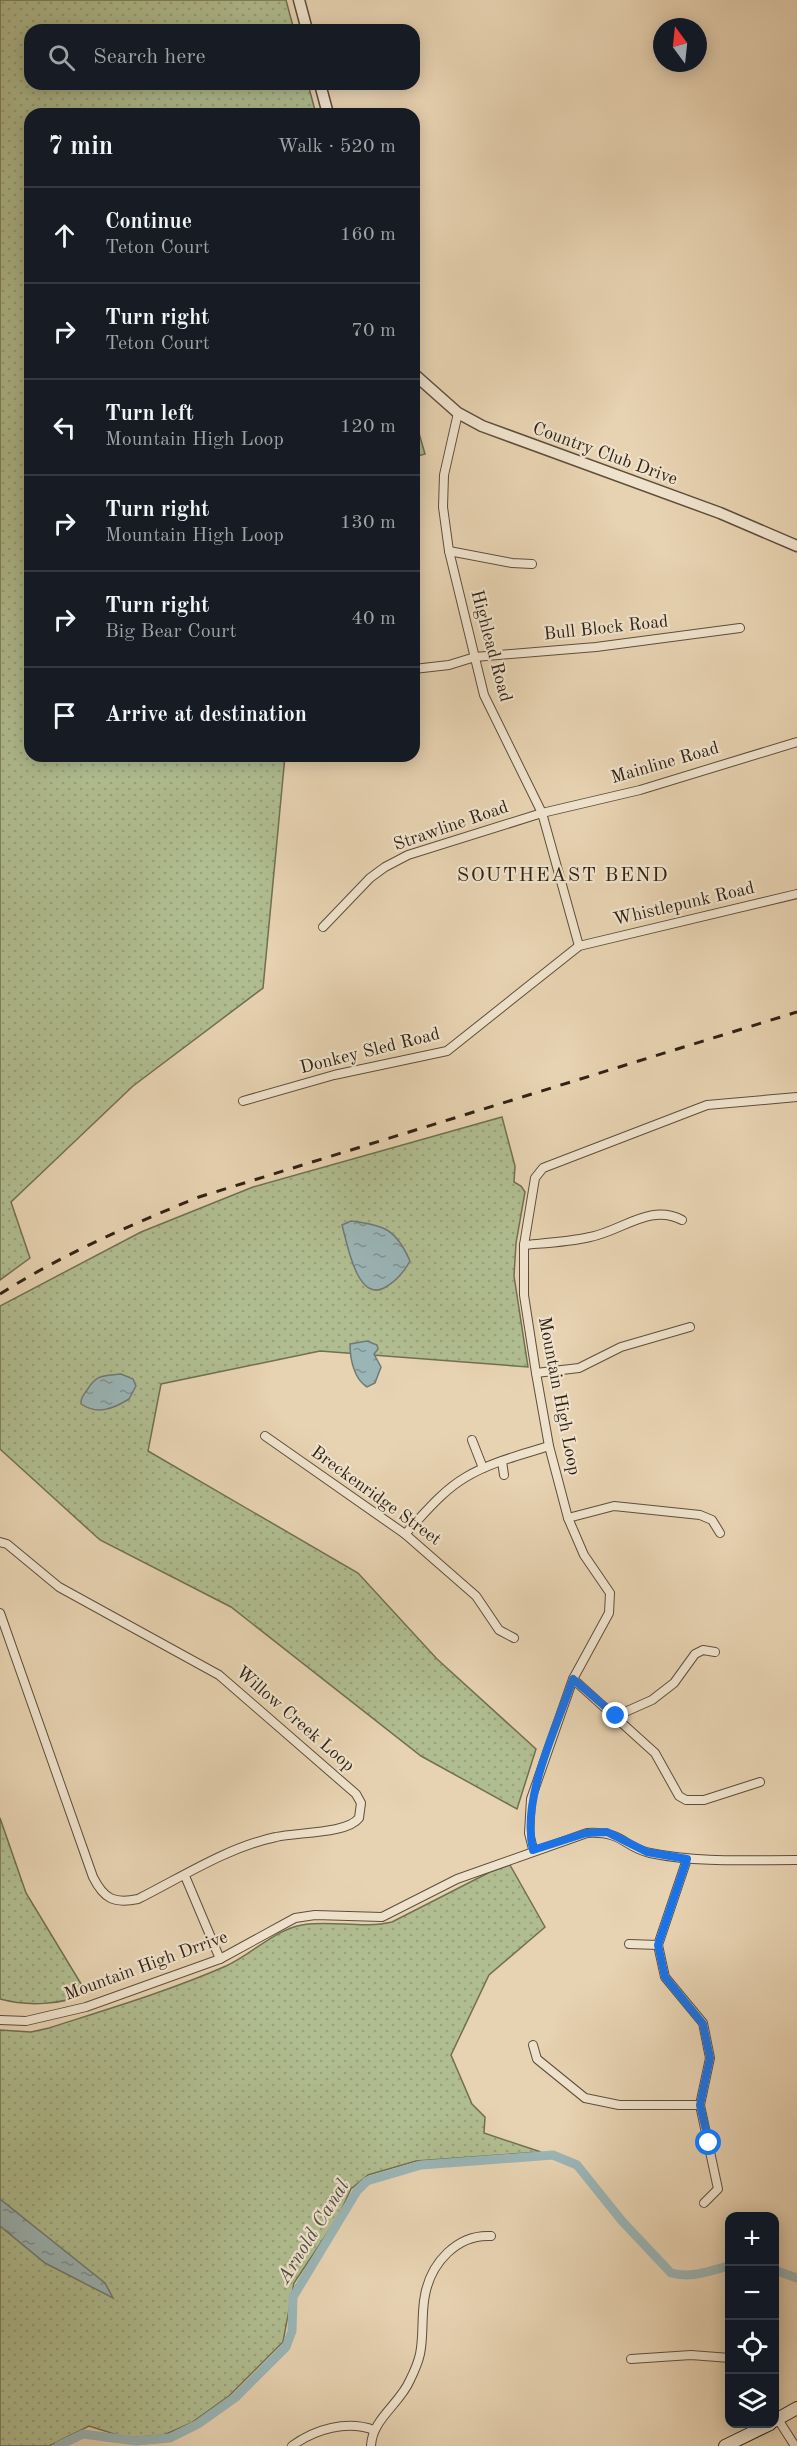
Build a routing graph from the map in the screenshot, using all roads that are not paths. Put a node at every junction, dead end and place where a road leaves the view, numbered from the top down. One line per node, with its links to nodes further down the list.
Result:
1 (299, 0): 2 (street)
2 (305, 24)
3 (322, 90): 4 (street)
4 (326, 108)
5 (420, 379): 6 (street, Country Club Drive)
6 (458, 413): 7 (street, Country Club Drive); 8 (street, Highlead Road)
7 (797, 546)
8 (449, 551): 9 (street); 11 (street, Highlead Road)
9 (532, 564)
10 (740, 628): 11 (street, Bull Block Road)
11 (475, 657): 12 (street, Bull Block Road); 14 (street, Highlead Road)
12 (420, 668)
13 (797, 742): 14 (street, Mainline Road)
14 (542, 813): 16 (street, Strawline Road); 17 (street, Highlead Road)
15 (797, 894): 17 (street, Whistlepunk Road)
16 (323, 927)
17 (579, 946): 19 (street, Donkey Sled Road)
18 (797, 1097): 21 (street, Mountain High Loop)
19 (243, 1101)
20 (682, 1220): 21 (street)
21 (524, 1245): 23 (street, Mountain High Loop)
22 (690, 1327): 23 (street)
23 (536, 1373): 26 (street, Mountain High Loop)
24 (265, 1436): 32 (street, Breckenridge Street)
25 (472, 1440): 28 (street)
26 (549, 1446): 27 (street); 30 (street, Mountain High Loop)
27 (502, 1461): 28 (street); 29 (street)
28 (483, 1468): 32 (street)
29 (504, 1475)
30 (568, 1518): 31 (street); 37 (street, Mountain High Loop)
31 (720, 1533)
32 (405, 1534): 35 (street, Breckenridge Street)
33 (0, 1542): 43 (street, Willow Creek Loop)
34 (0, 1613): 43 (street, Willow Creek Loop)
35 (514, 1638)
36 (715, 1652): 38 (street)
37 (573, 1679): 38 (street); 40 (street, Mountain High Loop)
38 (616, 1716): 39 (street)
39 (760, 1782)
40 (533, 1850): 41 (street); 46 (street, Mountain High Drrive)
41 (687, 1859): 42 (street); 45 (street)
42 (797, 1860)
43 (185, 1876): 46 (street)
44 (629, 1944): 45 (street)
45 (658, 1945): 49 (street)
46 (220, 1959): 47 (street, Mountain High Drrive)
47 (0, 2020)
48 (533, 2045): 49 (street)
49 (700, 2105): 50 (street)
50 (704, 2203)
51 (491, 2236): 58 (street)
52 (725, 2358): 53 (street)
53 (632, 2359)
54 (797, 2408): 55 (main road)
55 (779, 2417)
56 (779, 2425): 62 (street)
57 (758, 2428): 61 (main road)
58 (374, 2430): 59 (street); 60 (street)
59 (292, 2446)
60 (371, 2446)
61 (725, 2446)
62 (795, 2446)

